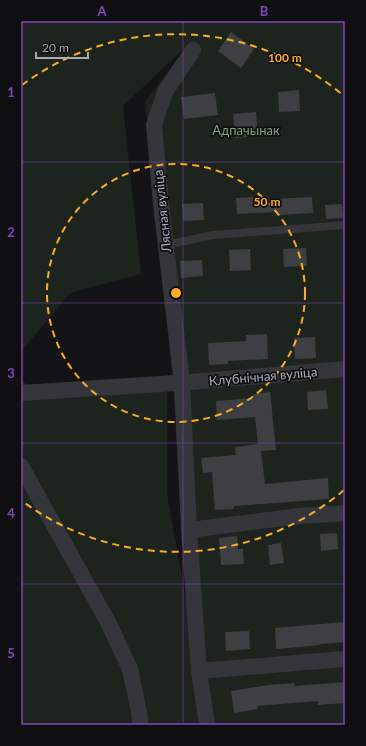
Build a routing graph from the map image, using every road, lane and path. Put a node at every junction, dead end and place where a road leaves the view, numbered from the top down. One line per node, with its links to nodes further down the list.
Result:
1 (192, 50): 3 (street, Лясная вуліца)
2 (345, 226): 3 (lane)
3 (166, 245): 5 (street, Лясная вуліца)
4 (345, 369): 5 (street, Клубнічная вуліца)
5 (182, 382): 6 (street, Клубнічная вуліца); 9 (street, Лясная вуліца)
6 (21, 393)
7 (21, 466): 12 (street)
8 (345, 512): 9 (street)
9 (189, 530): 11 (street, Лясная вуліца)
10 (345, 659): 11 (street)
11 (199, 671): 13 (street, Лясная вуліца)
12 (140, 725)
13 (207, 725)

